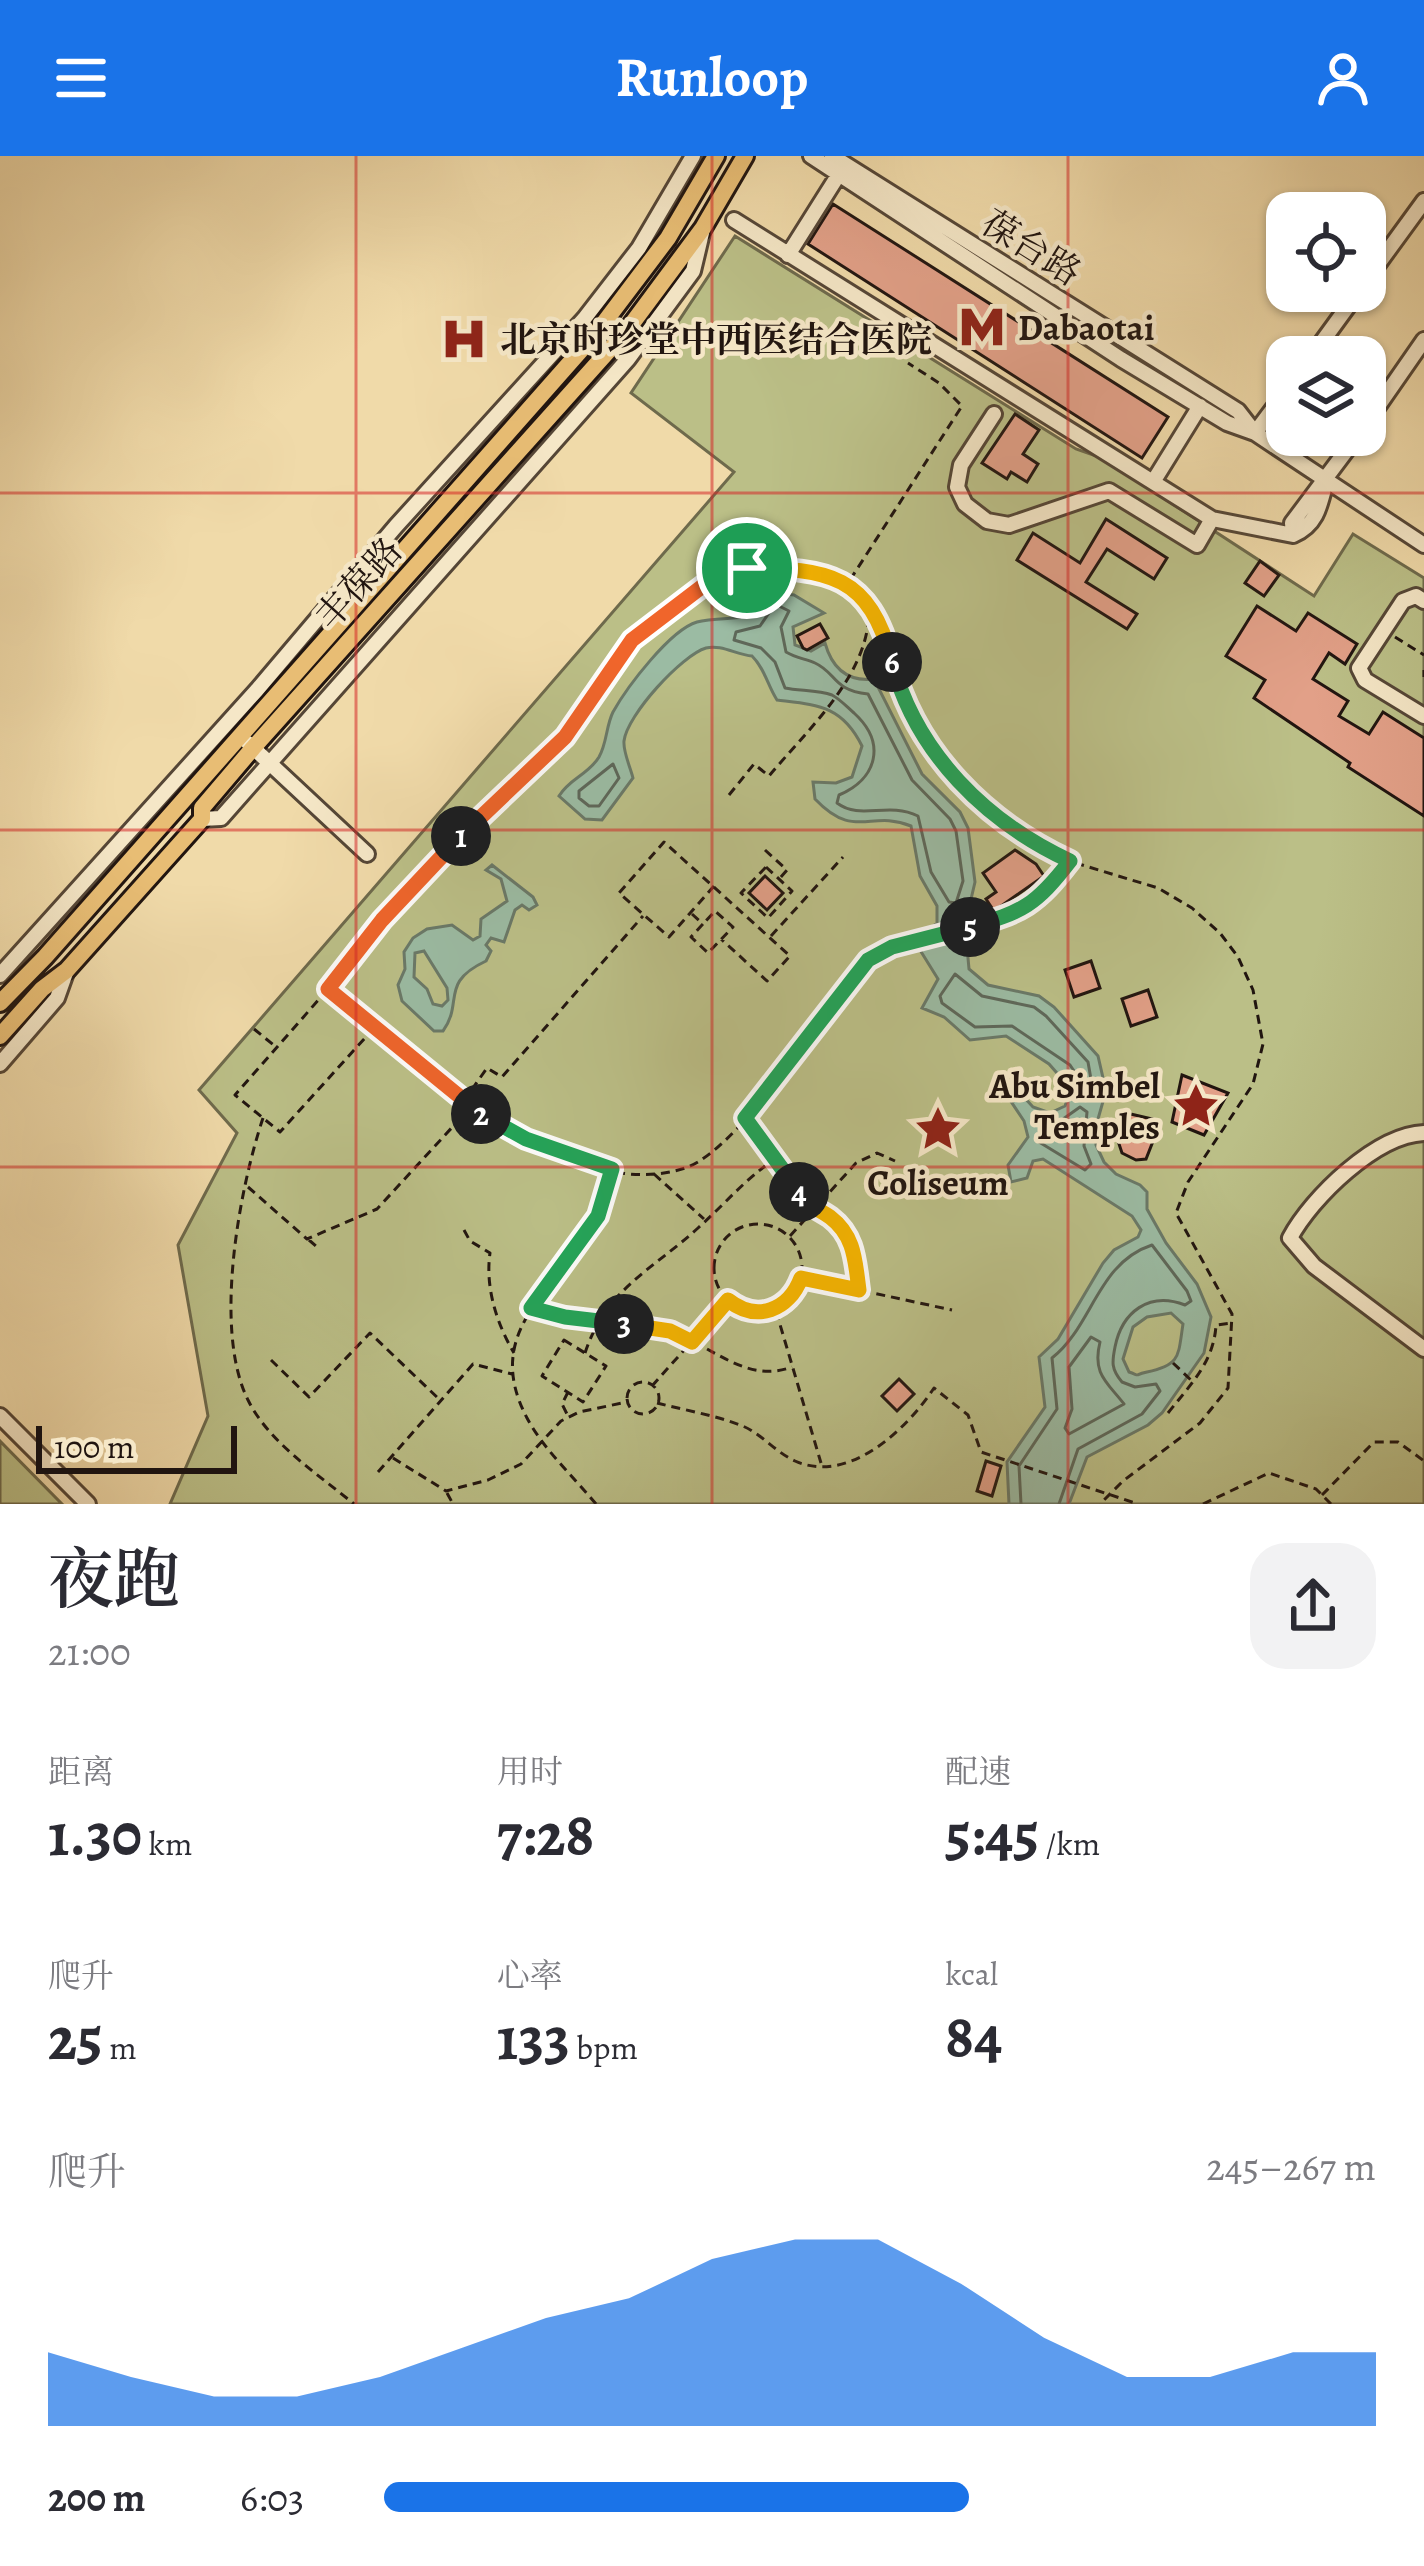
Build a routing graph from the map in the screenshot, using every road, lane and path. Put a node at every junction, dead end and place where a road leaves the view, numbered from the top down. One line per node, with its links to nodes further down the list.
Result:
1 (693, 156): 32 (street)
2 (716, 156): 32 (main road, 丰葆路)
3 (745, 156): 9 (main road, 丰葆路)
4 (811, 156): 6 (street, 葆台路)
5 (832, 156): 20 (street, 葆台路)
6 (839, 174): 11 (street); 17 (street, 葆台路)
7 (1424, 202): 10 (street)
8 (734, 220): 11 (street)
9 (703, 229): 32 (main road, 丰葆路); 33 (street)
10 (1386, 254)
11 (788, 255): 13 (street)
12 (1424, 340): 16 (street)
13 (953, 357): 15 (path); 23 (street)
14 (908, 363): 15 (path)
15 (939, 383): 26 (path)
16 (1386, 395)
17 (1200, 406): 20 (street, 葆台路); 23 (street)
18 (994, 414): 24 (street)
19 (1266, 419): 20 (street)
20 (1255, 434): 22 (street, 葆台路)
21 (1343, 456): 22 (street)
22 (1326, 481): 24 (street); 25 (street, 葆台路)
23 (1153, 482): 24 (street)
24 (1212, 519)
25 (1424, 544)
26 (849, 582): 28 (path); 53 (path)
27 (1424, 601): 29 (street)
28 (868, 608): 34 (path); 39 (path)
29 (1384, 630): 30 (path); 31 (street)
30 (1424, 656)
31 (1424, 716)
32 (240, 736): 33 (street); 35 (main road, 丰葆路); 52 (street); 54 (main road, 丰葆路)
33 (269, 763): 35 (street); 37 (street)
34 (729, 795)
35 (202, 820): 51 (main road, 丰葆路)
36 (765, 850): 41 (path)
37 (367, 854)
38 (843, 857): 49 (path)
39 (1070, 861): 63 (path); 83 (path)
40 (746, 873): 42 (path)
41 (779, 879): 42 (path); 44 (path)
42 (754, 880): 44 (path)
43 (714, 886): 45 (path); 46 (path); 47 (path)
44 (755, 907): 47 (path)
45 (691, 912): 46 (path); 48 (path)
46 (644, 915): 60 (path)
47 (747, 916): 49 (path)
48 (703, 924): 50 (path); 50 (path)
49 (770, 938): 50 (path)
50 (722, 939)
51 (67, 970): 57 (main road, 丰葆路); 59 (street)
52 (0, 975)
53 (328, 989): 55 (path); 58 (path)
54 (0, 1003)
55 (374, 1028): 60 (path); 62 (path)
56 (254, 1029): 58 (path)
57 (0, 1036)
58 (277, 1048): 62 (path)
59 (0, 1064)
60 (463, 1102): 61 (path)
61 (470, 1107): 67 (path); 74 (path)
62 (263, 1118): 69 (path)
63 (745, 1118): 65 (path); 68 (path)
64 (1424, 1133): 85 (street)
65 (776, 1158): 70 (path); 71 (path)
66 (896, 1161): 70 (path)
67 (612, 1169): 68 (path); 79 (path)
68 (654, 1174): 71 (path)
69 (246, 1185): 74 (path); 110 (path)
70 (812, 1208): 73 (path); 77 (path)
71 (705, 1220): 82 (path)
72 (464, 1230): 87 (path)
73 (789, 1237): 76 (path); 78 (path)
74 (307, 1239): 75 (path)
75 (317, 1247)
76 (801, 1278): 77 (path); 80 (path)
77 (859, 1290): 81 (path)
78 (728, 1300): 80 (path); 84 (path)
79 (531, 1308): 82 (path); 87 (path)
80 (775, 1309): 90 (path)
81 (952, 1310)
82 (596, 1321): 84 (path); 86 (path)
83 (1232, 1323): 92 (path); 107 (path)
84 (692, 1342): 90 (path); 93 (path)
85 (1424, 1349)
86 (585, 1353): 94 (path); 94 (path)
87 (515, 1354): 91 (path)
88 (271, 1360): 95 (path)
89 (1173, 1363): 92 (path)
90 (792, 1367): 104 (path)
91 (513, 1375): 95 (path); 101 (path)
92 (1193, 1382): 98 (path)
93 (652, 1386): 96 (path); 97 (path)
94 (568, 1392): 100 (path)
95 (441, 1401): 102 (path)
96 (627, 1402): 97 (path); 100 (path)
97 (658, 1403): 104 (path)
98 (1168, 1413)
99 (0, 1416): 109 (street)
100 (568, 1417): 101 (path)
101 (542, 1440): 106 (path); 112 (path)
102 (393, 1458): 105 (path); 106 (path)
103 (1424, 1461): 108 (path)
104 (821, 1464): 107 (path)
105 (378, 1472)
106 (446, 1491): 111 (path)
107 (1109, 1492): 113 (path); 114 (path)
108 (1322, 1495): 115 (path); 116 (path)
109 (88, 1504)
110 (354, 1504)
111 (453, 1504)
112 (596, 1504)
113 (1100, 1504)
114 (1138, 1504)
115 (1203, 1504)
116 (1331, 1504)

